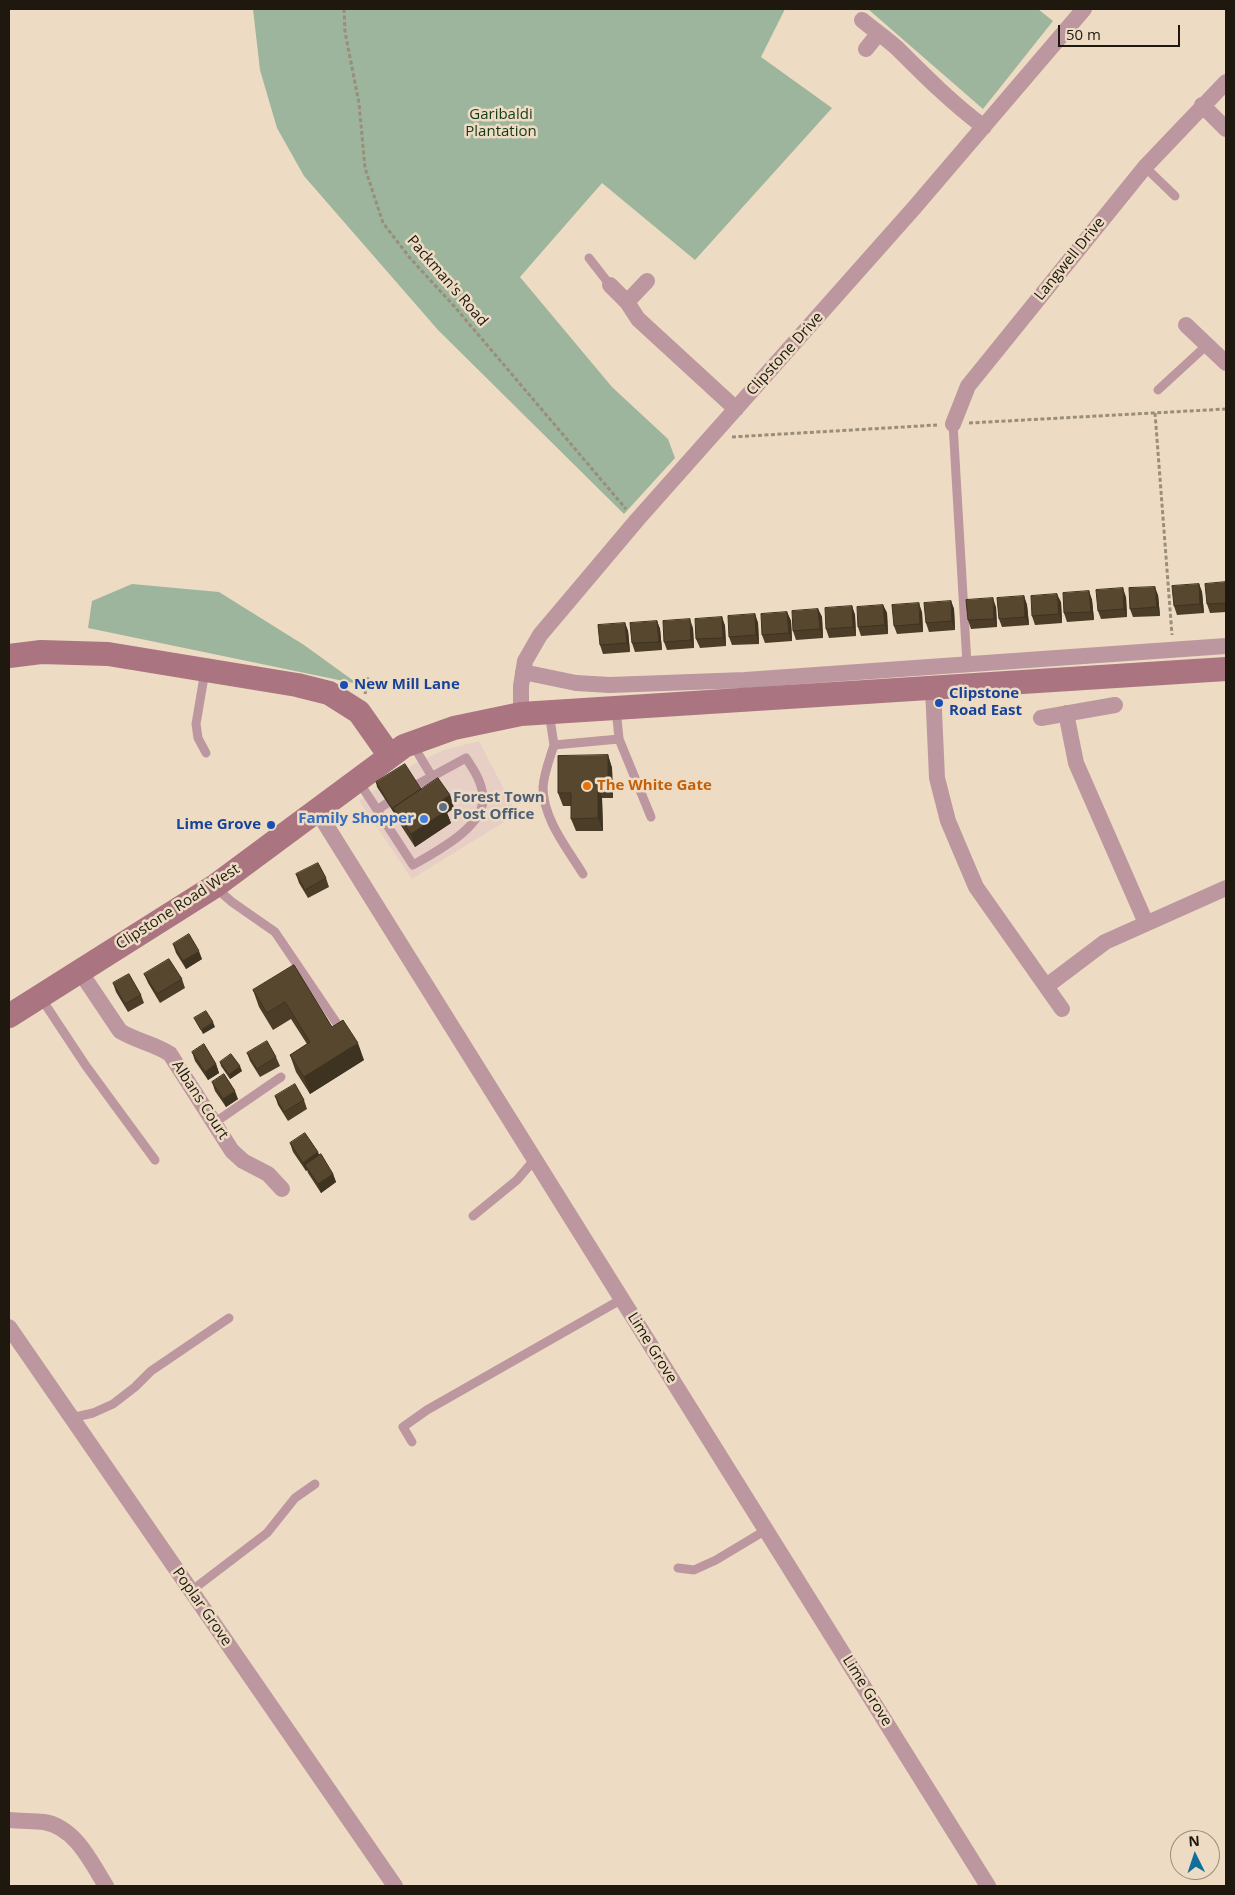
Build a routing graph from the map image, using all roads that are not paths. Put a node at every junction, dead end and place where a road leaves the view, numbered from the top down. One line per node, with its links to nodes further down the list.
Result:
1 (1084, 9): 7 (street, Clipstone Drive)
2 (862, 20): 3 (street)
3 (878, 34): 4 (street); 7 (street)
4 (866, 49)
5 (1226, 82): 6 (street, Langwell Drive)
6 (1202, 105): 8 (street); 9 (street, Langwell Drive)
7 (984, 127): 19 (street, Clipstone Drive)
8 (1226, 129)
9 (1145, 167): 10 (lane); 20 (street, Langwell Drive)
10 (1175, 196)
11 (589, 258): 13 (lane)
12 (647, 282): 14 (street)
13 (610, 285): 14 (street)
14 (627, 302): 19 (street)
15 (1186, 325): 16 (street)
16 (1207, 345): 17 (street); 18 (lane)
17 (1226, 364)
18 (1158, 390)
19 (736, 409): 26 (street, Clipstone Drive)
20 (953, 424): 23 (lane)
21 (1226, 646): 23 (street)
22 (9, 656): 25 (main road)
23 (967, 664): 26 (street)
24 (1226, 670): 27 (main road)
25 (206, 671): 37 (lane); 38 (main road)
26 (523, 672): 31 (street, Clipstone Drive)
27 (933, 688): 29 (main road); 49 (street)
28 (1115, 705): 32 (street)
29 (616, 708): 30 (main road); 34 (lane)
30 (550, 712): 31 (main road); 36 (lane)
31 (521, 714): 35 (main road)
32 (1066, 714): 33 (street); 47 (street)
33 (1041, 718)
34 (619, 739): 36 (lane); 43 (lane)
35 (412, 743): 38 (main road); 39 (lane)
36 (554, 745): 44 (lane)
37 (206, 752)
38 (390, 756): 40 (main road, Clipstone Road West)
39 (431, 775): 42 (lane); 42 (lane)
40 (357, 780): 41 (main road, Clipstone Road West); 42 (lane)
41 (316, 809): 45 (main road, Clipstone Road West); 56 (street, Lime Grove)
42 (377, 810)
43 (651, 817)
44 (583, 874)
45 (215, 886): 48 (main road, Clipstone Road West); 53 (lane)
46 (1226, 888): 47 (street)
47 (1146, 922): 49 (street)
48 (79, 970): 50 (main road, Clipstone Road West); 55 (street, Albans Court)
49 (1048, 986): 51 (street)
50 (40, 996): 52 (main road, Clipstone Road West); 57 (lane)
51 (1062, 1009)
52 (9, 1016)
53 (340, 1028)
54 (281, 1076): 55 (lane)
55 (214, 1123): 58 (street, Albans Court)
56 (535, 1159): 59 (lane); 60 (street, Lime Grove)
57 (155, 1160)
58 (282, 1190)
59 (473, 1216)
60 (622, 1299): 64 (lane); 66 (street, Lime Grove)
61 (228, 1318): 63 (lane)
62 (9, 1328): 63 (street, Poplar Grove)
63 (71, 1418): 68 (street, Poplar Grove)
64 (412, 1442)
65 (315, 1484): 68 (lane)
66 (766, 1530): 67 (lane); 72 (street, Lime Grove)
67 (678, 1568)
68 (191, 1591): 71 (street, Poplar Grove)
69 (9, 1820): 70 (street)
70 (106, 1886)
71 (394, 1886)
72 (988, 1886)

